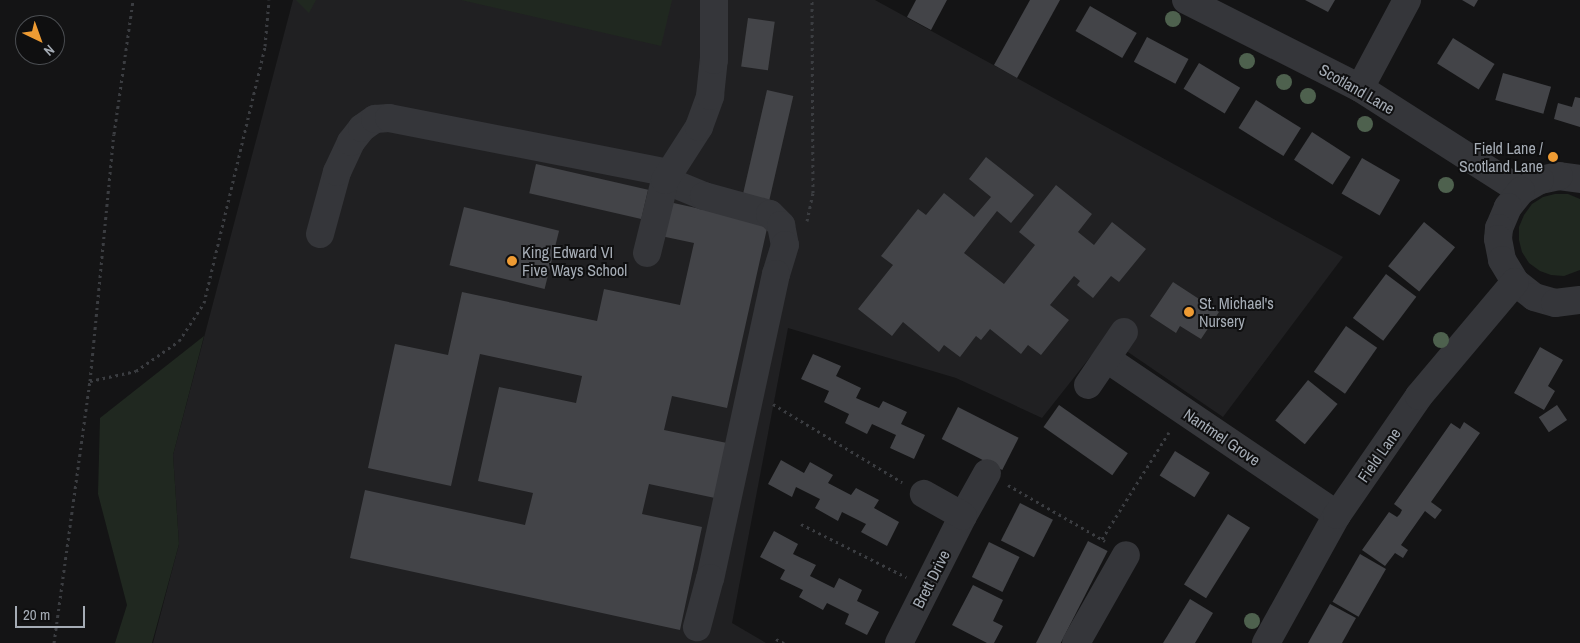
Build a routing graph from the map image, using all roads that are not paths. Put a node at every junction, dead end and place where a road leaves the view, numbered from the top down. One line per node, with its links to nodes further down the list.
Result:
1 (714, 0): 5 (street)
2 (1186, 0): 4 (street, Scotland Lane)
3 (1407, 0): 4 (street)
4 (1360, 88): 7 (street, Scotland Lane)
5 (667, 177): 8 (street); 9 (street); 20 (street)
6 (1580, 179): 7 (street)
7 (1521, 191): 10 (street)
8 (320, 234)
9 (647, 253)
10 (1514, 282): 11 (street); 17 (street, Field Lane)
11 (1580, 300)
12 (1124, 332): 13 (street)
13 (1107, 358): 14 (street); 17 (street, Nantmel Grove)
14 (1088, 385)
15 (987, 473): 18 (street, Brett Drive)
16 (924, 494): 18 (street)
17 (1337, 515): 23 (street, Field Lane)
18 (963, 516): 21 (street, Brett Drive)
19 (1126, 555): 22 (street)
20 (697, 626)
21 (905, 641)
22 (1076, 643)
23 (1266, 643)

